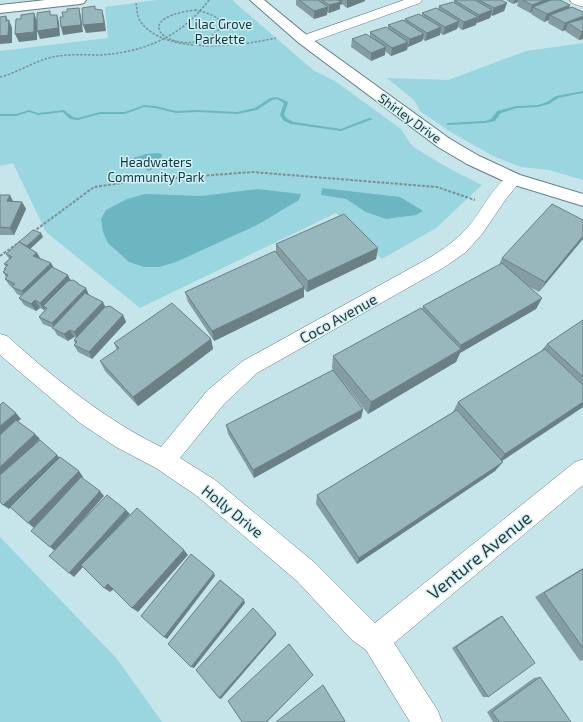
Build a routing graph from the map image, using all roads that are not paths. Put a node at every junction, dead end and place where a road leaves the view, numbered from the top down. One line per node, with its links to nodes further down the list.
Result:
1 (80, 0): 5 (street)
2 (256, 0): 8 (street, Shirley Drive)
3 (416, 0): 8 (street)
4 (576, 0): 6 (street)
5 (29, 3): 7 (street)
6 (583, 3)
7 (0, 9)
8 (304, 40): 9 (street, Shirley Drive)
9 (514, 179): 10 (street, Shirley Drive); 12 (street, Coco Avenue)
10 (583, 200)
11 (0, 342): 12 (street, Holly Drive)
12 (164, 460): 14 (street, Holly Drive)
13 (583, 470): 14 (street, Venture Avenue)
14 (376, 640): 15 (street, Holly Drive)
15 (427, 722)

